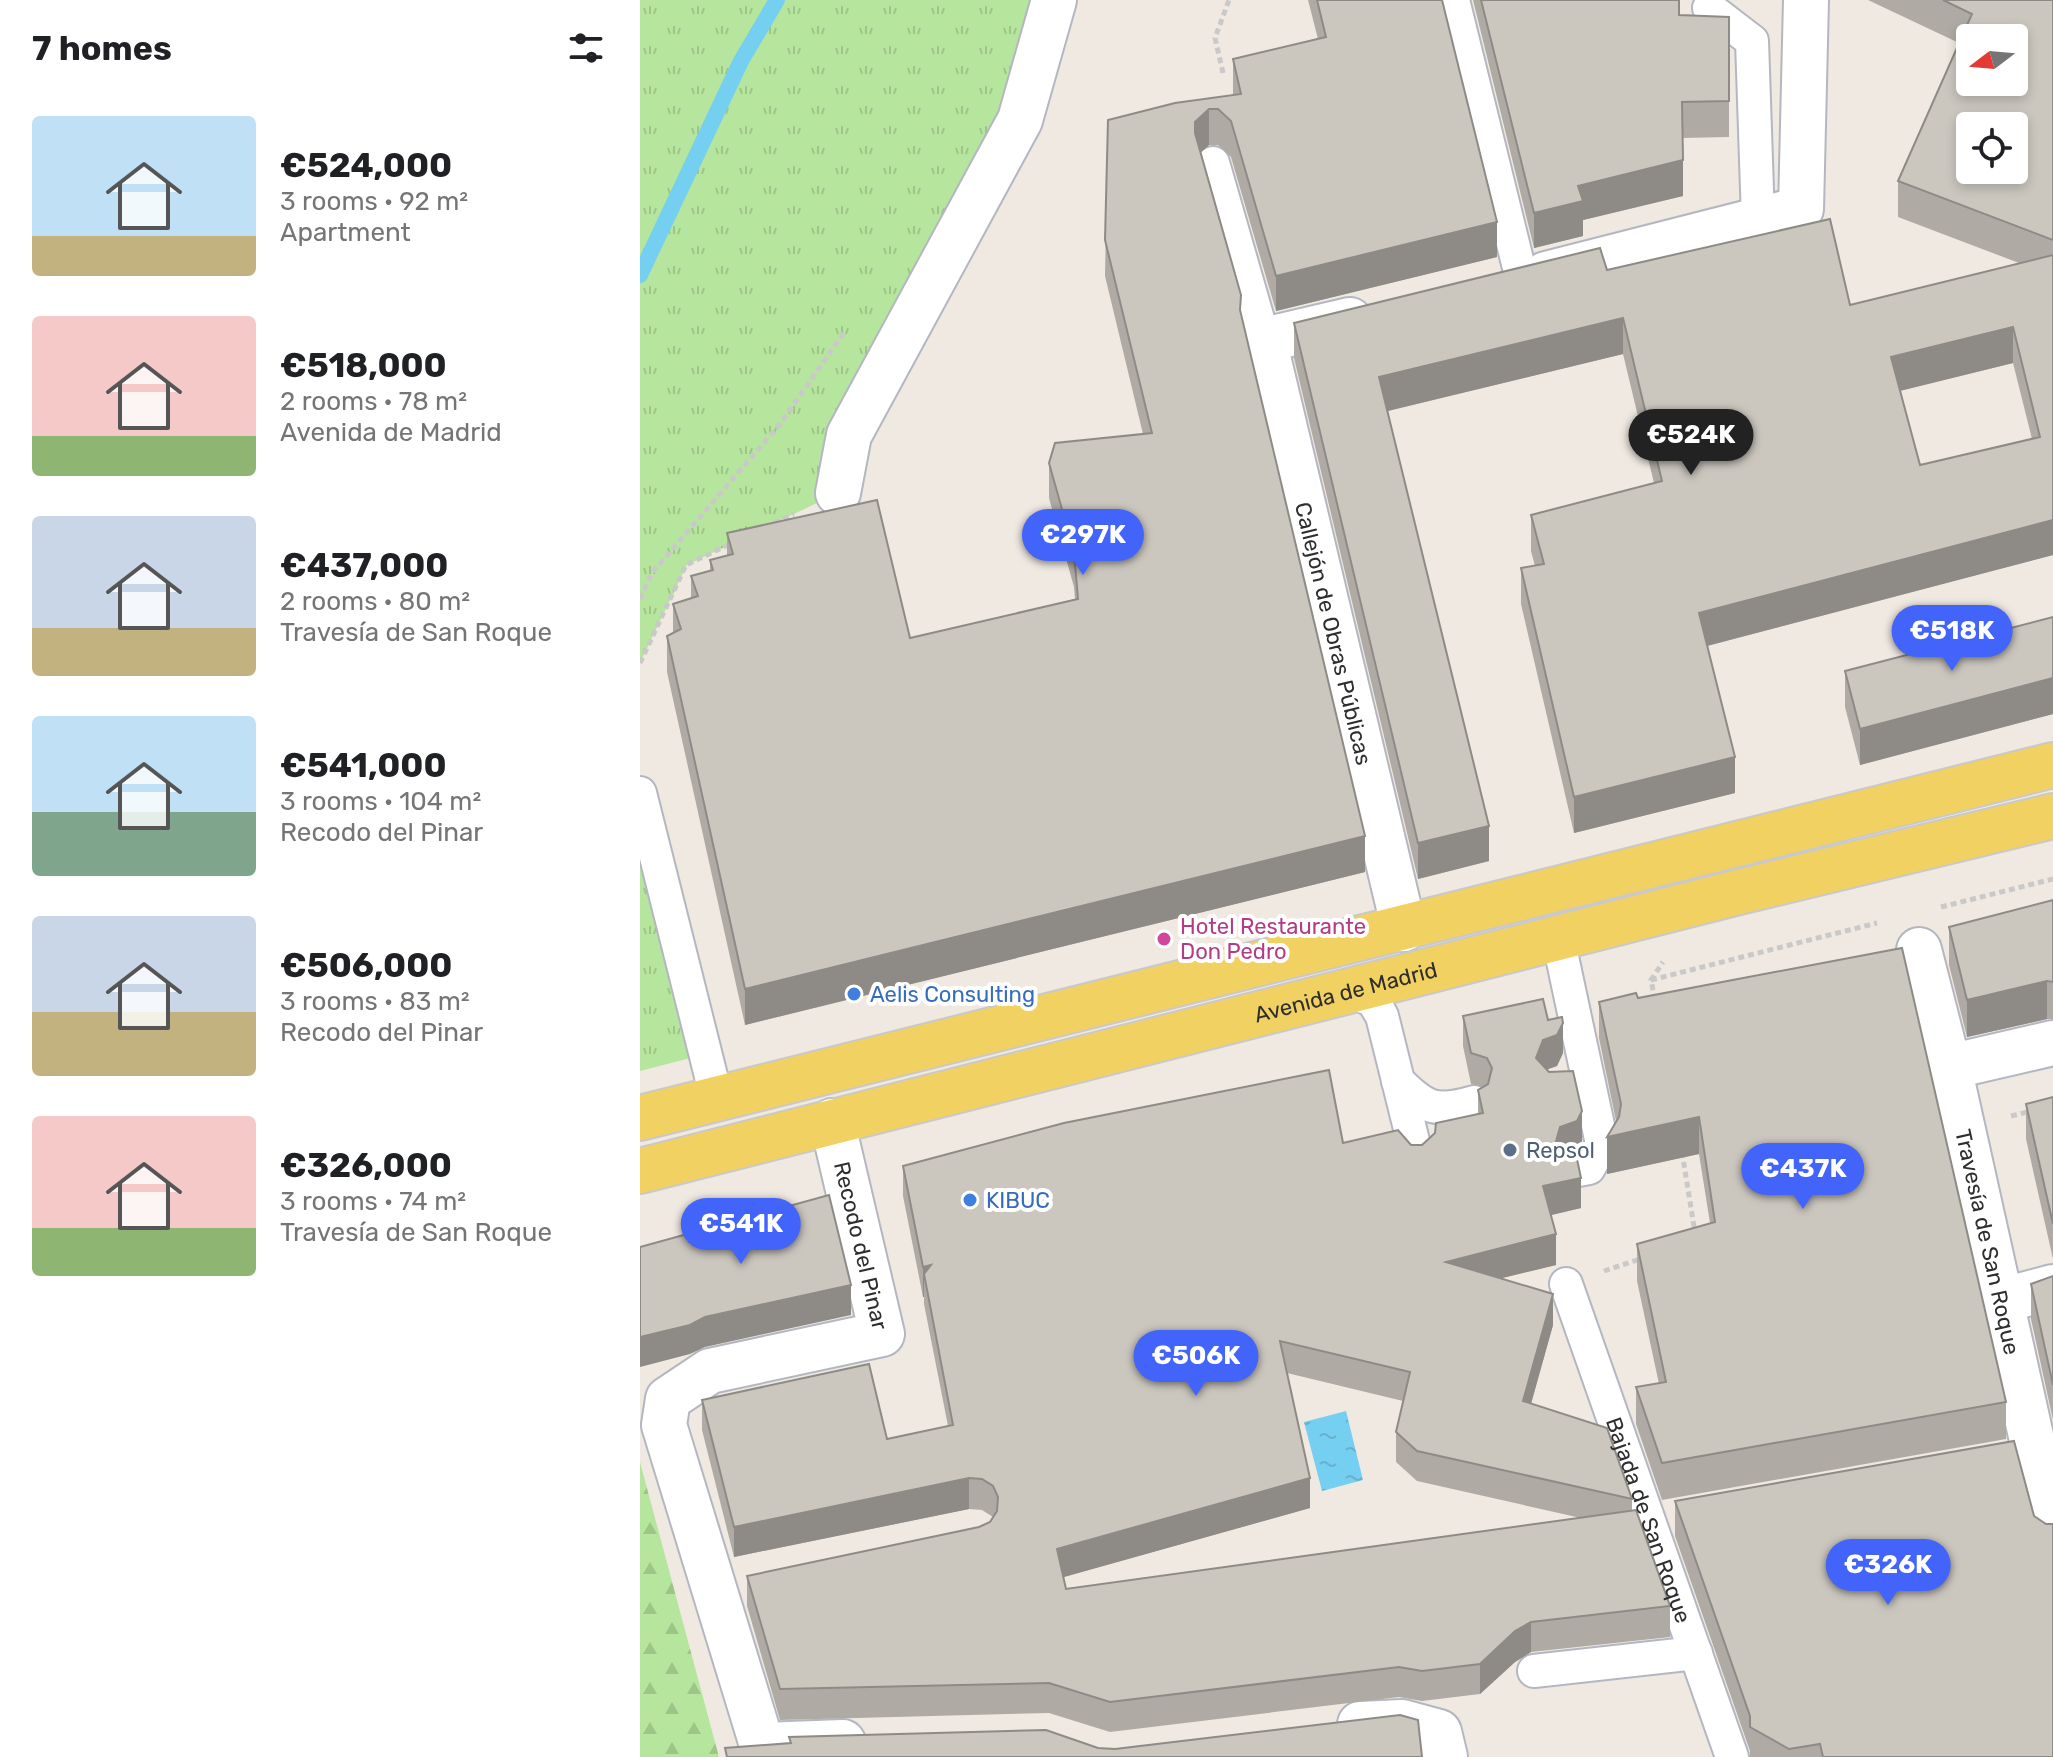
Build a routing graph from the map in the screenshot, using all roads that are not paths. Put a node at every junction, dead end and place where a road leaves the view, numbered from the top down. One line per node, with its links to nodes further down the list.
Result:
1 (1054, 0): 11 (street)
2 (1453, 0): 7 (lane)
3 (1806, 0): 6 (street)
4 (1709, 8): 6 (lane)
5 (1213, 163): 10 (lane, Callejón de Obras Públicas)
6 (1758, 220): 7 (street)
7 (1522, 280): 8 (street)
8 (1477, 290)
9 (1386, 312): 10 (street)
10 (1264, 340): 15 (street, Callejón de Obras Públicas)
11 (838, 493)
12 (2053, 765): 15 (main road)
13 (640, 793): 24 (lane)
14 (2053, 816): 17 (main road, Avenida de Madrid)
15 (1404, 929): 24 (main road)
16 (1924, 930): 21 (street, Travesía de San Roque)
17 (1558, 938): 18 (main road, Avenida de Madrid); 20 (lane)
18 (1354, 992): 22 (lane); 27 (main road, Avenida de Madrid)
19 (2053, 1043): 21 (street)
20 (1583, 1056): 23 (lane); 30 (lane)
21 (1949, 1067): 33 (street, Travesía de San Roque)
22 (1398, 1081): 25 (lane); 28 (lane)
23 (1555, 1085)
24 (716, 1096): 26 (main road)
25 (1474, 1102)
26 (640, 1118)
27 (832, 1121): 29 (main road, Avenida de Madrid); 37 (street, Recodo del Pinar)
28 (1417, 1157)
29 (640, 1171)
30 (1573, 1171)
31 (1566, 1284): 38 (lane, Bajada de San Roque)
32 (2053, 1287): 33 (street)
33 (2000, 1301): 34 (street, Travesía de San Roque)
34 (2031, 1441): 35 (street, Travesía de San Roque)
35 (2053, 1535)
36 (758, 1580): 37 (street)
37 (712, 1585): 41 (street, Recodo del Pinar)
38 (1696, 1653): 39 (lane); 43 (lane, Bajada de San Roque)
39 (1534, 1671)
40 (1313, 1731): 42 (street)
41 (885, 1741)
42 (1442, 1744)
43 (1732, 1757)

